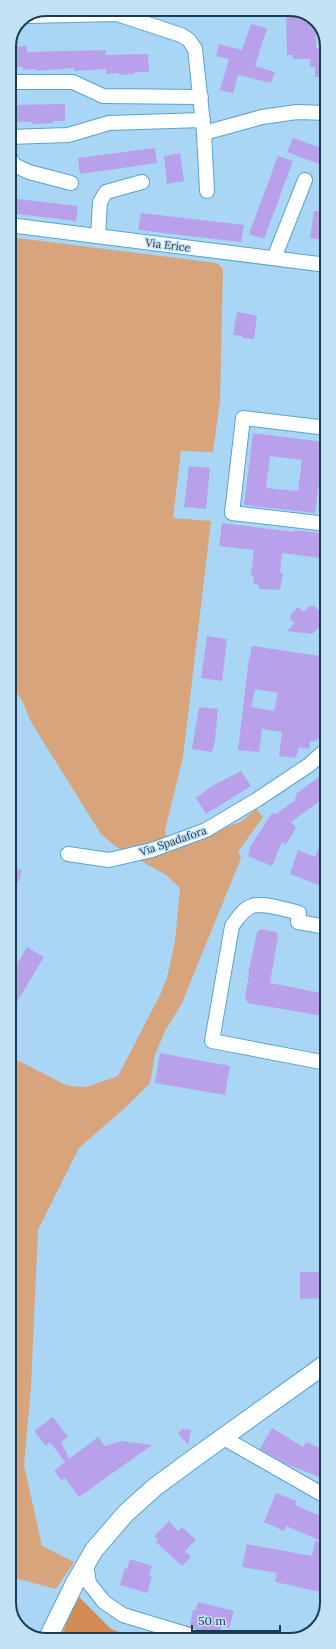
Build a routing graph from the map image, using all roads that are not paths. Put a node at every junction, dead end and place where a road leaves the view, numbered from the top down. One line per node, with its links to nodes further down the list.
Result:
1 (123, 16): 3 (street)
2 (16, 82): 3 (street)
3 (201, 98): 5 (street)
4 (320, 113): 5 (street)
5 (203, 126): 6 (street); 11 (street)
6 (16, 137)
7 (16, 166): 10 (street)
8 (305, 180): 14 (street)
9 (142, 182): 13 (street)
10 (71, 183)
11 (207, 192)
12 (16, 226): 13 (street, Via Erice)
13 (98, 236): 14 (street, Via Erice)
14 (274, 258): 15 (street, Via Erice)
15 (320, 264)
16 (320, 427): 17 (street)
17 (320, 523)
18 (320, 755): 19 (street, Via Spadafora)
19 (68, 854)
20 (320, 926): 21 (street)
21 (320, 1062)
22 (320, 1368): 23 (main road)
23 (222, 1437): 24 (street); 25 (main road)
24 (320, 1494)
25 (86, 1565): 26 (main road); 27 (street)
26 (51, 1633)
27 (182, 1633)

